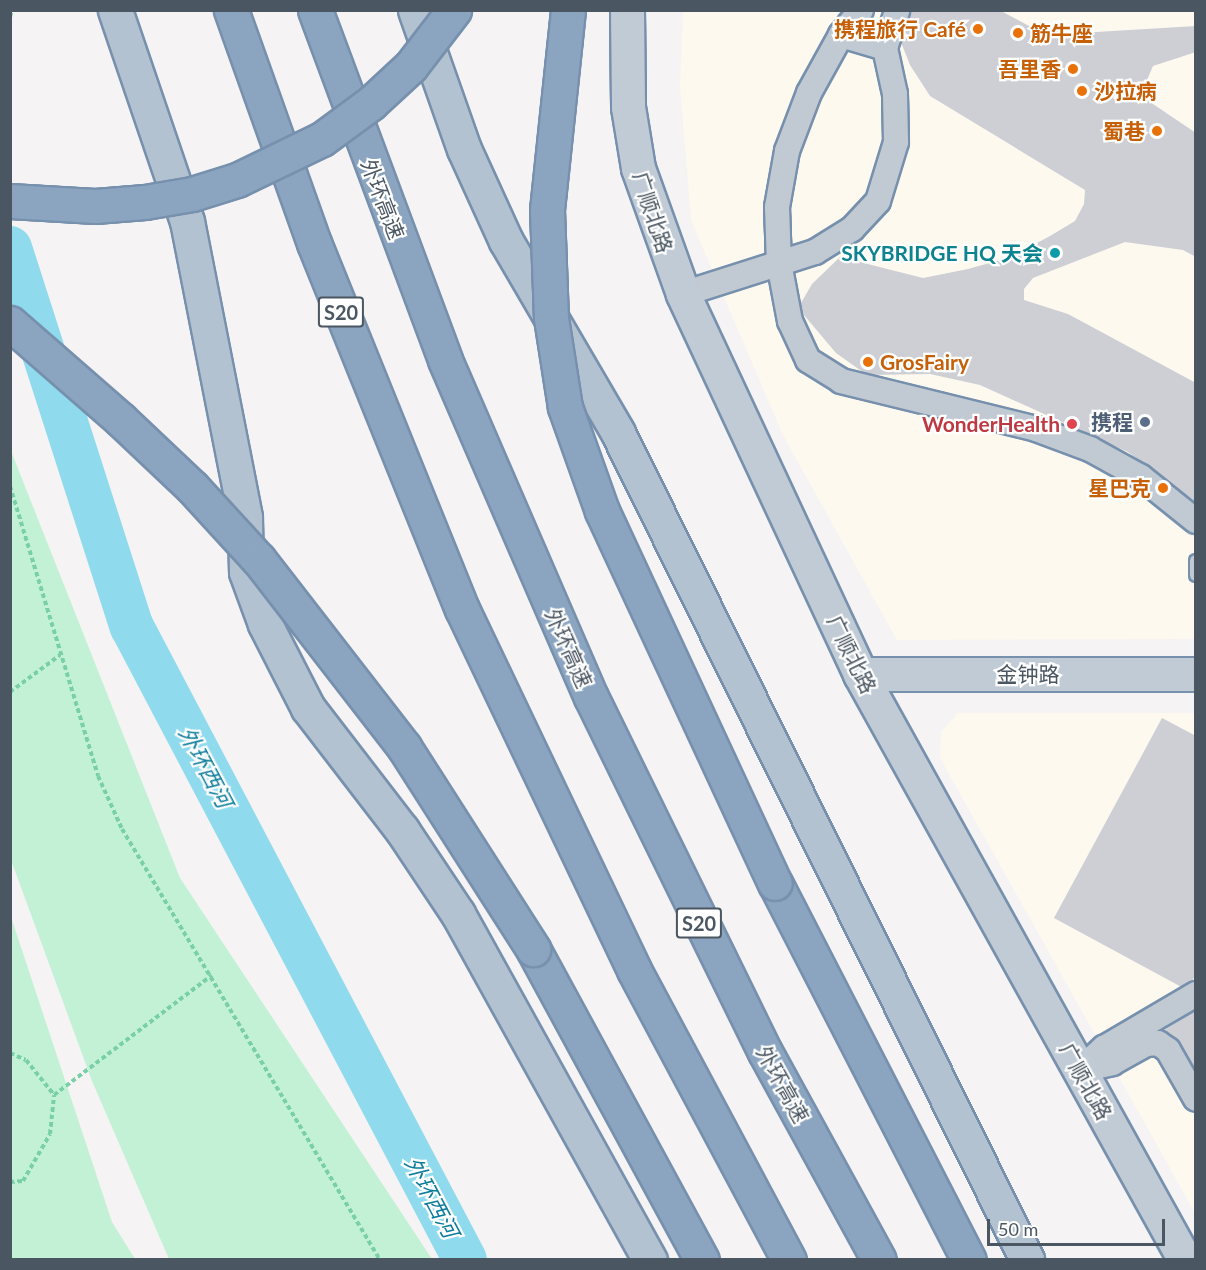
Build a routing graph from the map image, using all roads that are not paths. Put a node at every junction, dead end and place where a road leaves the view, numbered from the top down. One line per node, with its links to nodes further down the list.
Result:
1 (115, 10): 24 (main road)
2 (231, 10): 26 (highway, S20)
3 (315, 10): 27 (highway, 外环高速 / S20)
4 (415, 10): 29 (main road)
5 (454, 10): 12 (highway, bridge)
6 (567, 10): 28 (highway, bridge)
7 (627, 10): 14 (street, 广顺北路)
8 (861, 10): 10 (street)
9 (897, 10): 11 (street)
10 (841, 35): 11 (street); 13 (street)
11 (885, 48): 13 (street)
12 (10, 201)
13 (778, 263): 14 (street); 16 (street)
14 (683, 294): 19 (street, 广顺北路)
15 (10, 323): 25 (highway, bridge)
16 (1196, 521)
17 (1196, 561): 18 (lane)
18 (1196, 575)
19 (860, 674): 20 (street, 金钟路); 22 (street, 广顺北路)
20 (1196, 674)
21 (1196, 994): 22 (street)
22 (1080, 1070): 23 (street); 30 (street, 广顺北路)
23 (1196, 1099)
24 (650, 1260)
25 (702, 1260)
26 (789, 1260)
27 (879, 1260)
28 (969, 1260)
29 (1027, 1260)
30 (1185, 1260)

